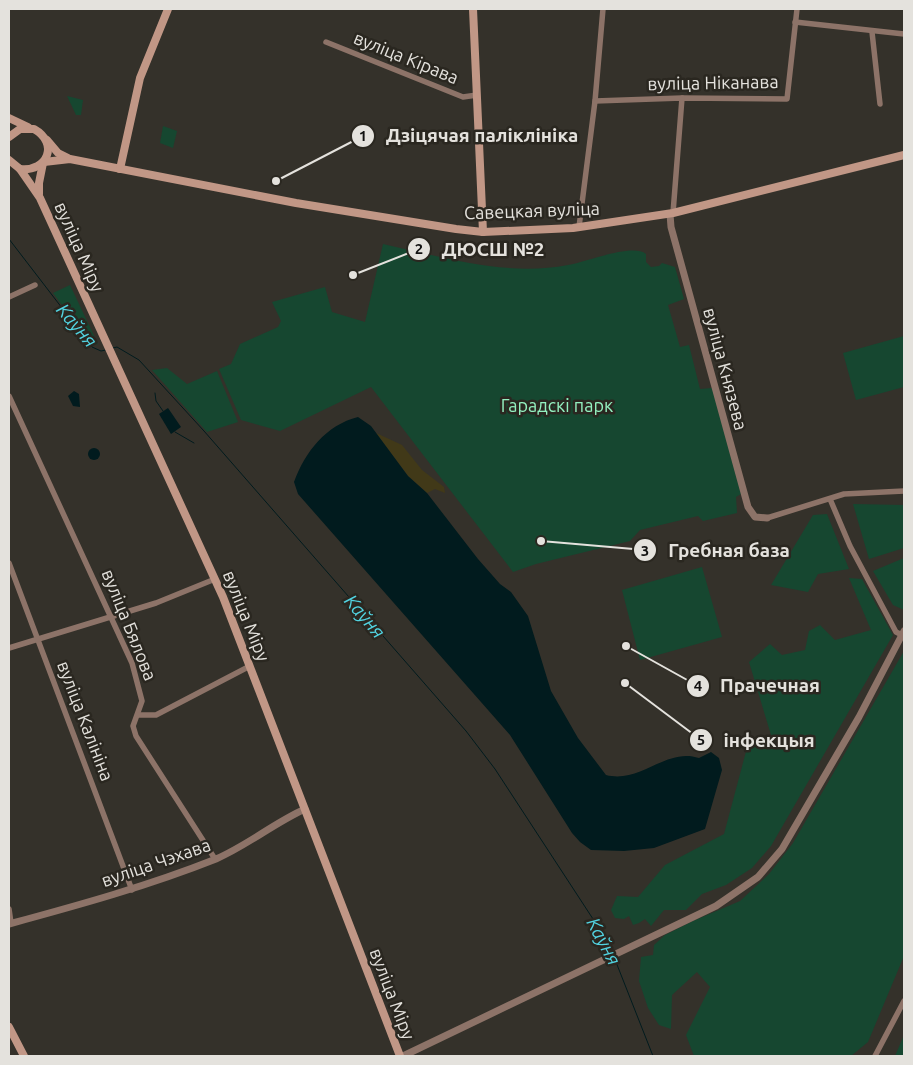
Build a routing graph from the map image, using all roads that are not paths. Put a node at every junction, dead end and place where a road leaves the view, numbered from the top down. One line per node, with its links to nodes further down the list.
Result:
1 (168, 9): 22 (main road)
2 (473, 9): 9 (main road)
3 (603, 9): 11 (street)
4 (797, 9): 5 (street, вуліца Ніканава)
5 (795, 22): 6 (street); 10 (street, вуліца Ніканава)
6 (872, 32): 7 (street); 12 (street)
7 (904, 34)
8 (326, 42): 9 (street, вуліца Кірава)
9 (477, 95): 26 (main road)
10 (682, 98): 11 (street, вуліца Ніканава); 24 (street)
11 (595, 101): 25 (street)
12 (880, 104)
13 (9, 118): 14 (main road, Савецкая вуліца)
14 (30, 128): 15 (main road); 16 (main road, Савецкая вуліца)
15 (9, 136)
16 (46, 139): 18 (main road, Савецкая вуліца); 20 (main road, вуліца Міру)
17 (904, 155): 24 (main road, Савецкая вуліца)
18 (70, 159): 20 (main road, Савецкая вуліца); 22 (main road, Савецкая вуліца)
19 (9, 160): 21 (main road, вуліца Міру)
20 (43, 162): 21 (main road, Савецкая вуліца); 23 (main road, вуліца Міру)
21 (20, 169): 23 (main road, вуліца Міру)
22 (120, 169): 26 (main road, Савецкая вуліца)
23 (40, 198): 36 (main road, вуліца Міру)
24 (672, 213): 25 (main road, Савецкая вуліца); 34 (street, вуліца Князева)
25 (579, 227): 26 (main road, Савецкая вуліца)
26 (483, 232)
27 (35, 285): 28 (street)
28 (9, 297)
29 (9, 396): 30 (street, вуліца Бялова)
30 (15, 410): 31 (street); 37 (street, вуліца Бялова)
31 (9, 412)
32 (904, 491): 33 (street)
33 (830, 499): 34 (street); 38 (street, вуліца Міру)
34 (767, 518)
35 (9, 564): 39 (street, вуліца Калініна)
36 (215, 579): 37 (street); 41 (main road, вуліца Міру)
37 (112, 616): 39 (street); 42 (street, вуліца Бялова)
38 (903, 633): 51 (street, вуліца Міру)
39 (39, 640): 40 (street); 45 (street, вуліца Калініна)
40 (9, 648)
41 (250, 666): 42 (street); 43 (main road, вуліца Міру)
42 (138, 715): 44 (street, вуліца Бялова)
43 (306, 809): 44 (street, вуліца Чэхава); 51 (main road, вуліца Міру)
44 (215, 859): 45 (street, вуліца Чэхава)
45 (132, 890): 47 (street, вуліца Чэхава)
46 (9, 909): 47 (street)
47 (10, 924)
48 (904, 1001): 52 (street)
49 (9, 1026): 50 (main road)
50 (24, 1056)
51 (401, 1056)
52 (875, 1056)

